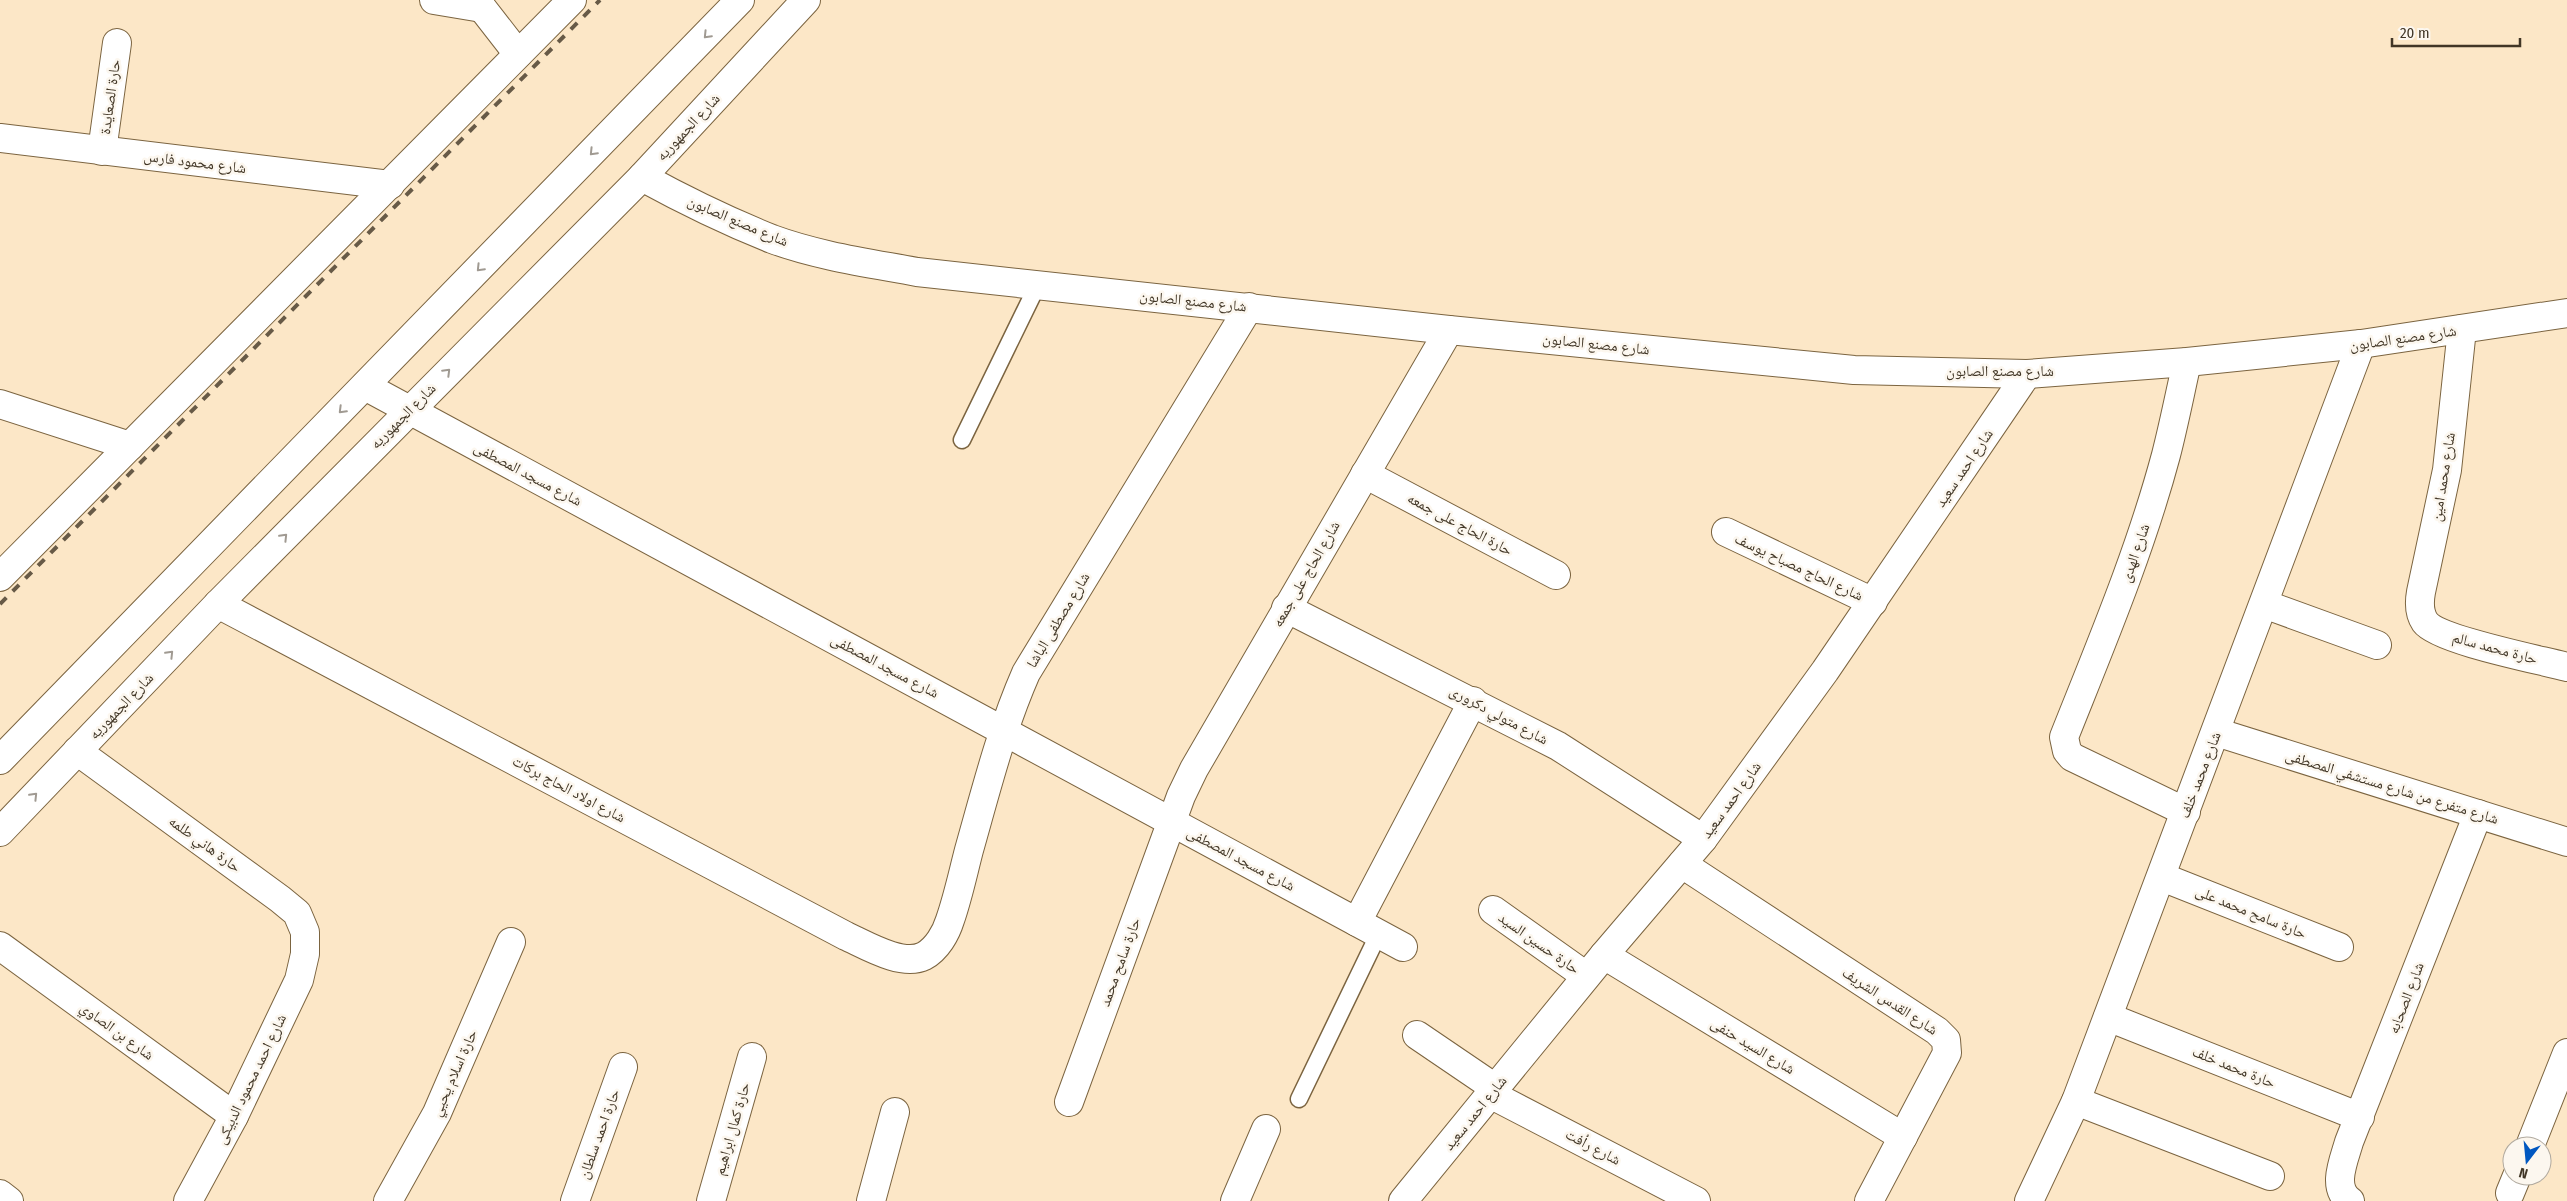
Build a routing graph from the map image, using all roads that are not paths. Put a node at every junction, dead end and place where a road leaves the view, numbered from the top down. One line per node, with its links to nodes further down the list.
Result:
1 (434, 0): 5 (street)
2 (572, 0): 7 (street)
3 (740, 0): 20 (street, one-way to 20)
4 (806, 0): 10 (street, شارع الجمهوريه)
5 (479, 4): 7 (street)
6 (117, 43): 9 (street, حارة الصعايدة)
7 (518, 54): 11 (street)
8 (0, 138): 9 (street, شارع محمود فارس)
9 (102, 151): 11 (street, شارع محمود فارس)
10 (642, 176): 12 (street, شارع مصنع الصابون); 22 (street, شارع الجمهوريه, one-way to 10)
11 (390, 185): 24 (street)
12 (1038, 284): 13 (street, شارع مصنع الصابون); 23 (lane)
13 (1249, 307): 16 (street, شارع مصنع الصابون); 37 (street, شارع مصطفى الباشا)
14 (2567, 312): 15 (street, شارع مصنع الصابون)
15 (2462, 329): 17 (street, شارع مصنع الصابون); 33 (street, شارع محمد امين)
16 (1449, 330): 19 (street, شارع مصنع الصابون); 25 (street, شارع الحاج على جمعه)
17 (2361, 344): 18 (street, شارع مصنع الصابون); 31 (street, شارع محمد خلف)
18 (2187, 362): 19 (street, شارع مصنع الصابون); 41 (street, شارع الهدى)
19 (2027, 374): 29 (street, شارع احمد سعيد)
20 (365, 386): 22 (street, شارع مسجد المصطفى); 40 (street, one-way to 40)
21 (0, 404): 24 (street)
22 (408, 410): 30 (street, شارع الجمهوريه, one-way to 22); 37 (street, شارع مسجد المصطفى)
23 (962, 440)
24 (130, 446): 28 (street)
25 (1365, 474): 27 (street, حارة الحاج على جمعه); 32 (street, شارع الحاج على جمعه)
26 (1726, 532): 29 (street, شارع الحاج مصباح يوسف)
27 (1556, 575)
28 (0, 577)
29 (1873, 602): 45 (street, شارع احمد سعيد)
30 (218, 604): 39 (street, شارع الجمهوريه, one-way to 30); 57 (street, شارع اولاد الحاج بركات)
31 (2264, 604): 34 (street); 38 (street, شارع محمد خلف)
32 (1286, 608): 36 (street, شارع متولي دكرورى); 43 (street, شارع الحاج على جمعه)
33 (2426, 623): 35 (street, حارة محمد سالم)
34 (2377, 645)
35 (2567, 667)
36 (1473, 701): 45 (street, شارع متولي دكرورى); 50 (street)
37 (1003, 730): 43 (street, شارع مسجد المصطفى); 57 (street, شارع مصطفى الباشا)
38 (2216, 732): 41 (street, شارع محمد خلف); 42 (street, شارع متفرع من شارع مستشفي المصطفى)
39 (77, 751): 44 (street, شارع الجمهوريه, one-way to 39); 55 (street, حارة هاني طلمه)
40 (0, 760)
41 (2186, 812): 48 (street, شارع محمد خلف)
42 (2478, 814): 46 (street, شارع متفرع من شارع مستشفي المصطفى); 70 (street, شارع الصحابه)
43 (1172, 822): 50 (street, شارع مسجد المصطفى); 67 (street, حارة سامح محمد)
44 (0, 832)
45 (1703, 839): 47 (street, شارع احمد سعيد)
46 (2567, 842)
47 (1682, 864): 56 (street, شارع احمد سعيد); 73 (street, شارع القدس الشريف)
48 (2162, 877): 54 (street, حارة سامح محمد على); 59 (street, شارع محمد خلف)
49 (1493, 910): 58 (street, حارة حسين السيد)
50 (1368, 927): 53 (street, شارع مسجد المصطفى); 65 (lane)
51 (511, 942): 79 (street, حارة اسلام يحيي)
52 (0, 946): 69 (street, شارع بن الصاوي)
53 (1404, 947)
54 (2340, 947)
55 (305, 954): 69 (street, شارع احمد محمود الدبيكى)
56 (1604, 955): 58 (street, شارع احمد سعيد); 73 (street, شارع السيد حنفى)
57 (924, 956)
58 (1586, 976): 64 (street, شارع احمد سعيد)
59 (2108, 1016): 66 (street, شارع محمد خلف); 70 (street, حارة محمد خلف)
60 (1417, 1035): 64 (street, شارع رأفت)
61 (2567, 1053): 72 (street)
62 (752, 1057): 81 (street, حارة كمال ابراهيم)
63 (623, 1068): 80 (street, حارة احمد سلطان)
64 (1492, 1091): 84 (street, شارع احمد سعيد); 85 (street, شارع رأفت)
65 (1299, 1099)
66 (2076, 1101): 74 (street); 87 (street, شارع محمد خلف)
67 (1069, 1102)
68 (895, 1112): 82 (street)
69 (234, 1116): 78 (street, شارع احمد محمود الدبيكى)
70 (2360, 1117): 75 (street, شارع الصحابه)
71 (1266, 1129): 83 (street)
72 (2534, 1136)
73 (1903, 1137): 86 (street, شارع القدس الشريف)
74 (2270, 1176)
75 (2345, 1192)
76 (0, 1194): 77 (street)
77 (9, 1201)
78 (188, 1201)
79 (388, 1201)
80 (575, 1201)
81 (711, 1201)
82 (871, 1201)
83 (1235, 1201)
84 (1403, 1201)
85 (1696, 1201)
86 (1869, 1201)
87 (2029, 1201)

